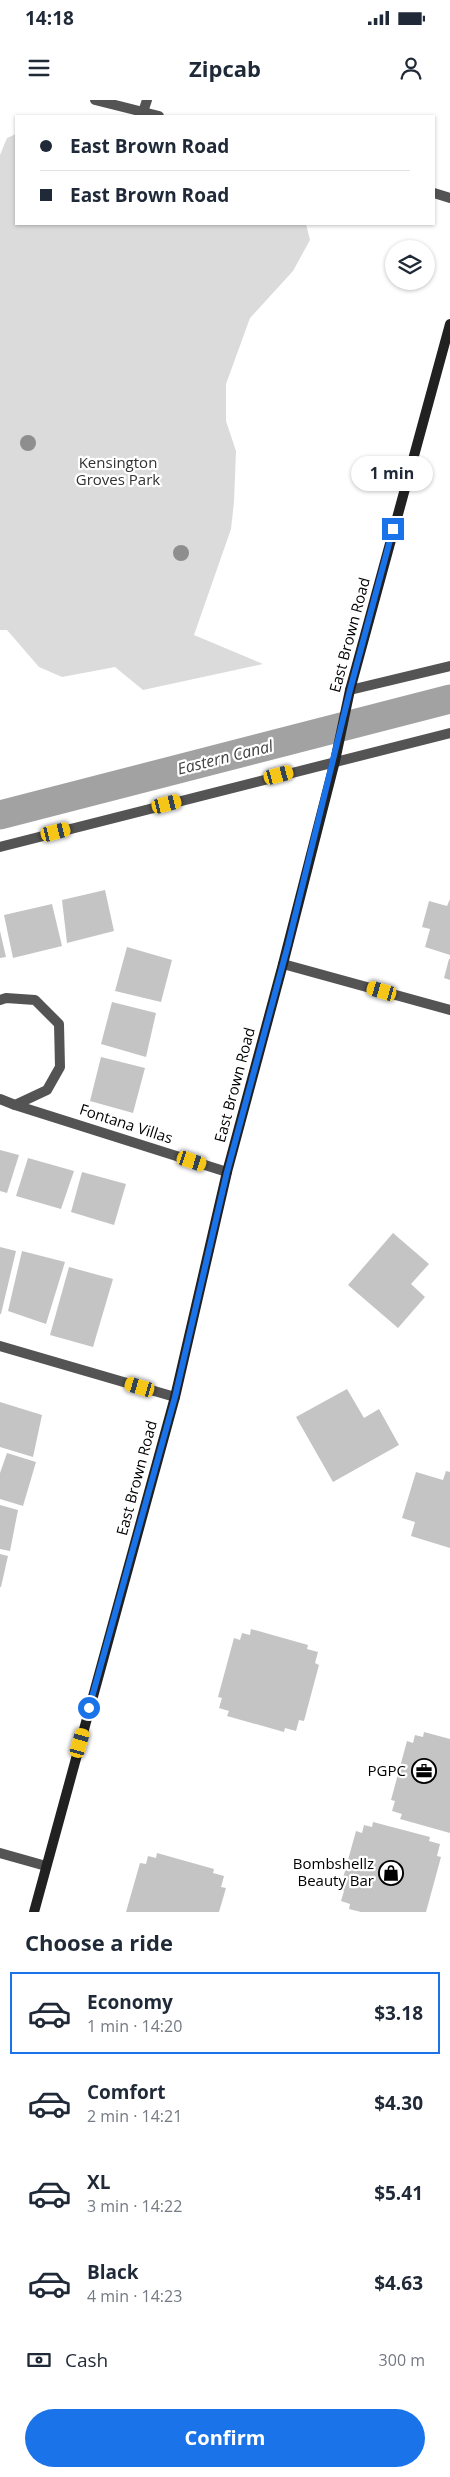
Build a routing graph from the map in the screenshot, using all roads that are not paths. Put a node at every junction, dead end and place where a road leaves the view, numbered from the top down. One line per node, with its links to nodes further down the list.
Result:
1 (95, 100): 3 (street)
2 (147, 100): 3 (street)
3 (144, 112): 4 (street)
4 (155, 115)
5 (435, 193): 6 (street)
6 (450, 198)
7 (450, 324): 9 (main road, East Brown Road)
8 (450, 666): 9 (street)
9 (350, 690): 11 (main road, East Brown Road)
10 (450, 734): 11 (street)
11 (335, 761): 12 (street); 13 (main road, East Brown Road)
12 (0, 847)
13 (283, 964): 15 (street); 18 (main road, East Brown Road)
14 (0, 1000): 17 (street)
15 (450, 1010)
16 (0, 1099): 17 (street, Fontana Villas)
17 (16, 1104): 18 (street, Fontana Villas)
18 (227, 1172): 20 (main road, East Brown Road)
19 (0, 1346): 20 (street)
20 (175, 1397): 22 (main road, East Brown Road)
21 (0, 1853): 22 (street)
22 (46, 1866): 23 (main road, East Brown Road)
23 (34, 1912)

